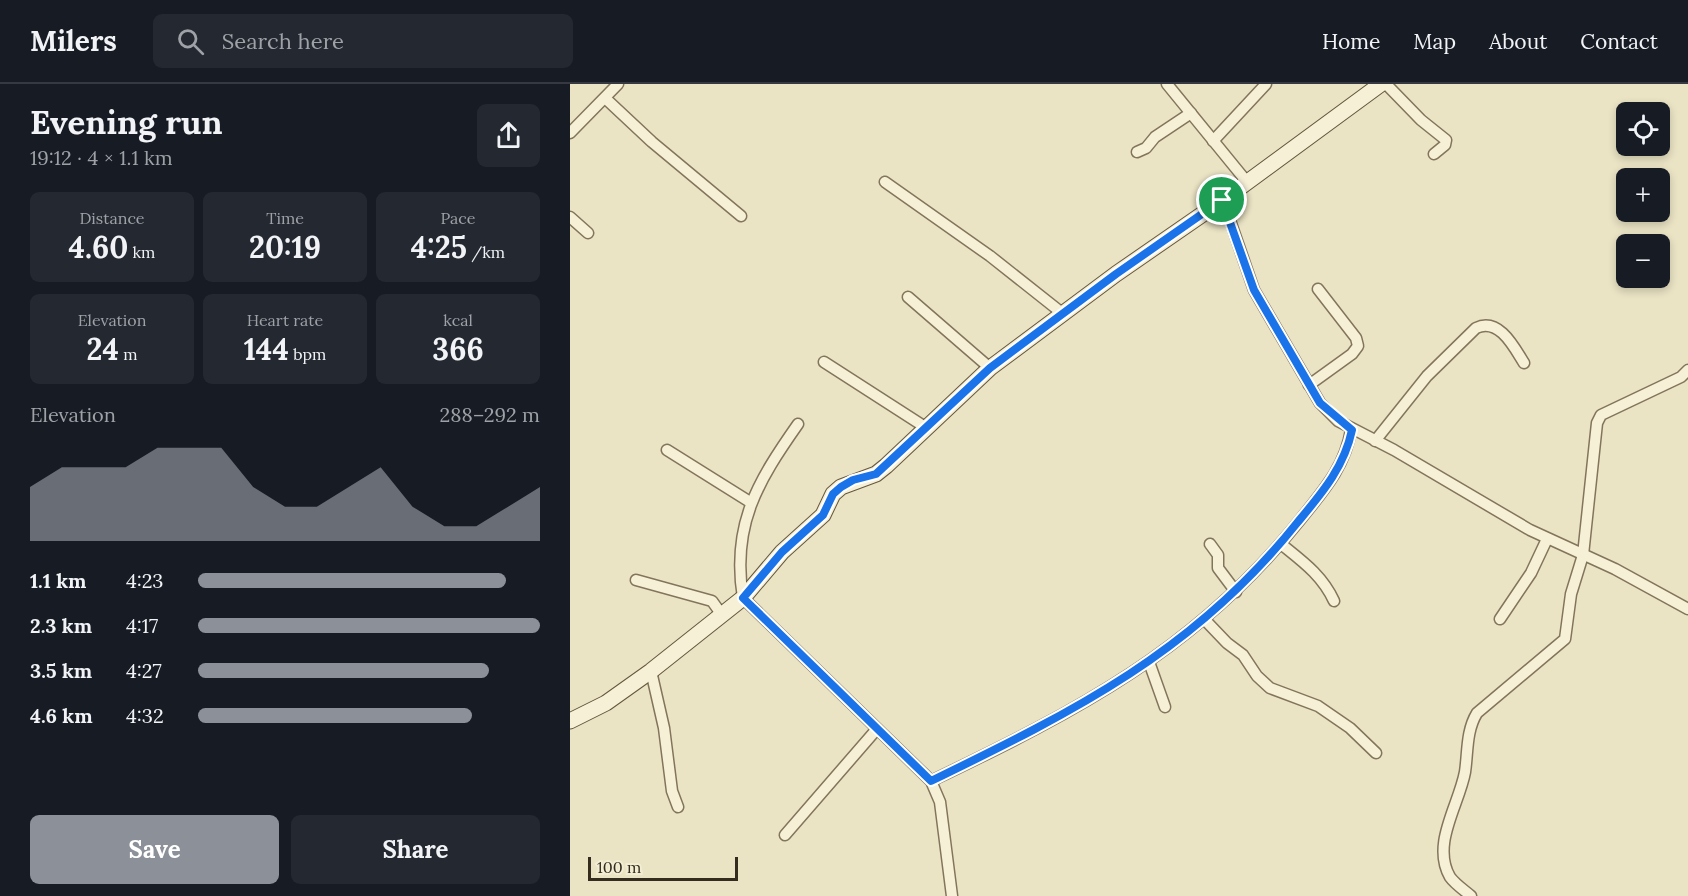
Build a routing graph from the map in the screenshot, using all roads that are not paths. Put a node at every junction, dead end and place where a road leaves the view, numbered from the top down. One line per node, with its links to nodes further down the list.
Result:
1 (618, 84): 6 (street)
2 (1167, 84): 7 (street)
3 (1266, 84): 9 (street)
4 (1380, 84): 13 (street)
5 (1386, 84): 11 (street)
6 (605, 98): 8 (street); 15 (street)
7 (1191, 113): 9 (street); 10 (street)
8 (570, 133)
9 (1213, 141): 13 (street)
10 (1137, 152)
11 (1434, 154)
12 (885, 182): 20 (street)
13 (1247, 183): 14 (street)
14 (1222, 200): 20 (street); 25 (street)
15 (741, 216)
16 (570, 217): 17 (street)
17 (588, 233)
18 (1318, 289): 25 (street)
19 (908, 297): 23 (street)
20 (1062, 313): 23 (street)
21 (824, 362): 27 (street)
22 (1524, 363): 29 (street)
23 (990, 368): 27 (street)
24 (1688, 370): 35 (street)
25 (1309, 385): 28 (street)
26 (798, 424): 31 (street)
27 (925, 427): 38 (street)
28 (1352, 430): 29 (street); 34 (street)
29 (1375, 441): 32 (street)
30 (667, 450): 31 (street)
31 (750, 502): 38 (street)
32 (1547, 539): 35 (street); 42 (street)
33 (1210, 544): 37 (street)
34 (1281, 544): 37 (street); 39 (street)
35 (1583, 555): 40 (street); 54 (street)
36 (636, 580): 41 (street)
37 (1236, 591): 43 (street)
38 (743, 598): 41 (street); 48 (street)
39 (1334, 601)
40 (1688, 609)
41 (722, 615): 45 (street)
42 (1500, 619)
43 (1205, 620): 44 (street); 49 (street)
44 (1149, 662): 46 (street); 50 (street)
45 (651, 671): 47 (street); 51 (street)
46 (1165, 707)
47 (570, 721)
48 (876, 730): 50 (street); 52 (street)
49 (1376, 753)
50 (931, 781): 53 (street)
51 (678, 807)
52 (785, 835)
53 (952, 896)
54 (1471, 896)

